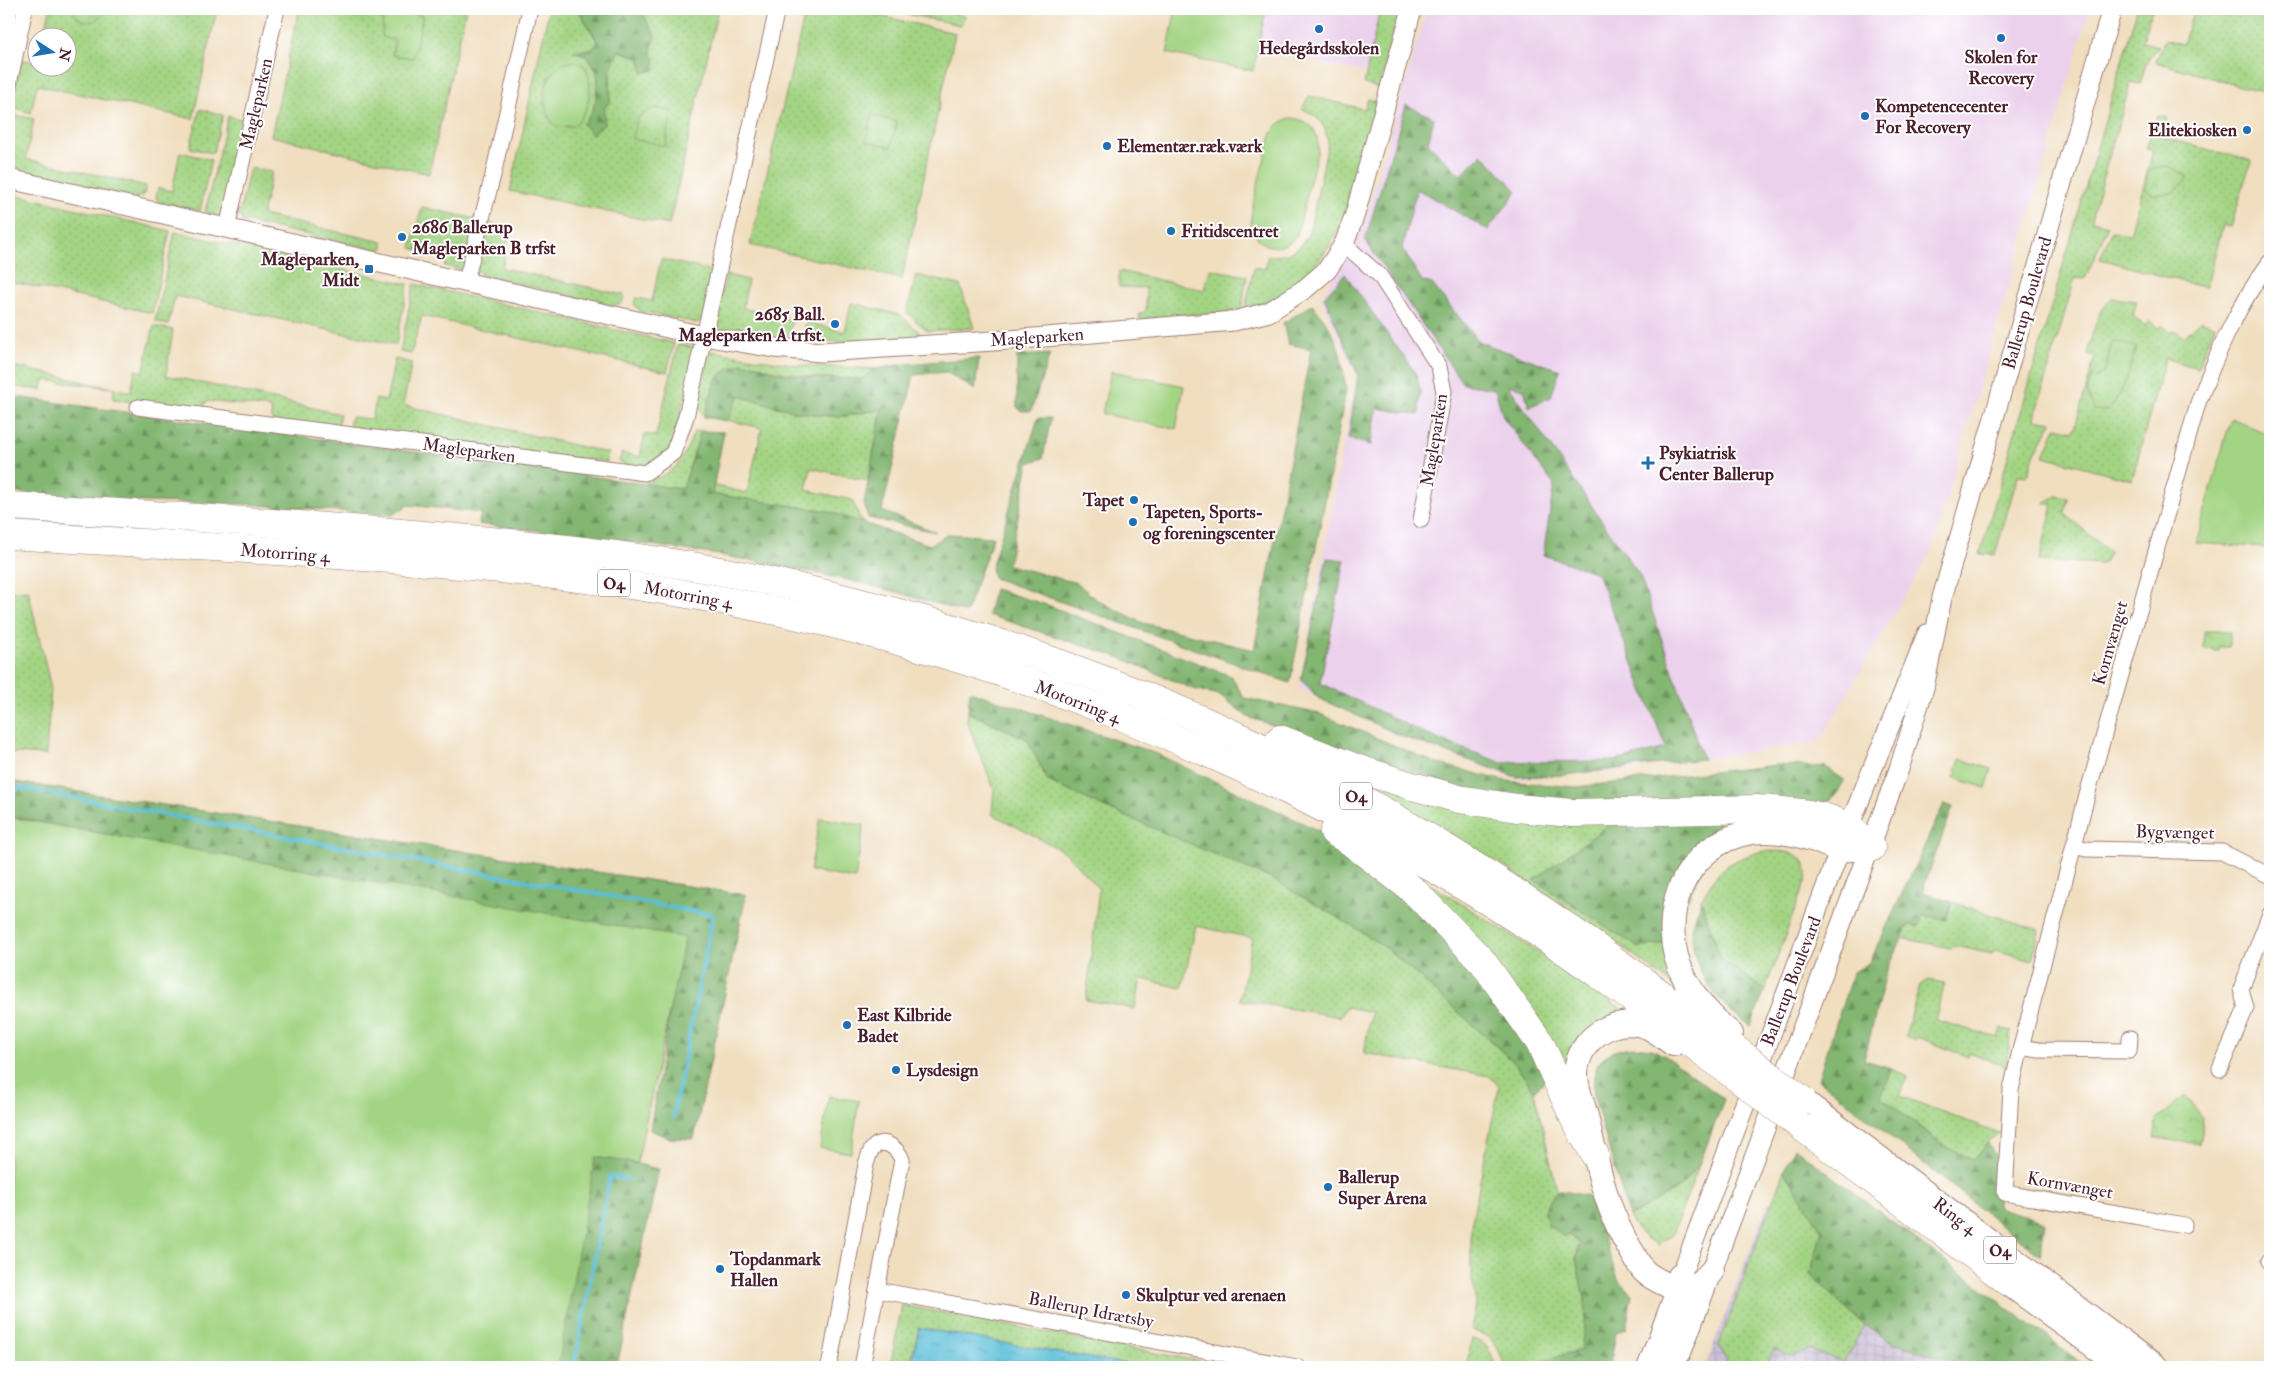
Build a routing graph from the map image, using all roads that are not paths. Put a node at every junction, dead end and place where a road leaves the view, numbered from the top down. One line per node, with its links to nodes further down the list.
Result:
1 (25, 9): 7 (street)
2 (277, 9): 9 (street, Magleparken)
3 (530, 9): 12 (street)
4 (777, 9): 13 (street, Magleparken)
5 (1412, 9): 10 (street, Magleparken)
6 (2112, 9): 18 (street, Ballerup Boulevard)
7 (9, 84)
8 (9, 179): 9 (street, Magleparken)
9 (227, 228): 12 (street, Magleparken)
10 (1344, 244): 13 (street, Magleparken); 16 (street, Magleparken)
11 (2270, 262): 22 (street, Kornvænget)
12 (466, 281): 13 (street, Magleparken)
13 (703, 336): 14 (street, Magleparken)
14 (138, 406)
15 (9, 506): 19 (highway, Motorring 4 / O4)
16 (1421, 520)
17 (9, 535): 20 (highway, Motorring 4 / O4)
18 (1942, 598): 21 (street, Ballerup Boulevard); 23 (street, Ballerup Boulevard)
19 (1060, 664): 21 (highway); 28 (highway, O4)
20 (1196, 748): 28 (highway, O4); 31 (highway)
21 (1844, 838): 23 (highway); 28 (main road); 35 (street, Ballerup Boulevard)
22 (2074, 846): 24 (street, Bygvænget); 27 (street, Kornvænget)
23 (1870, 848): 33 (street, Ballerup Boulevard)
24 (2270, 876)
25 (2270, 914): 29 (street)
26 (2130, 1038): 27 (street)
27 (2021, 1047): 32 (street, Kornvænget)
28 (1727, 1057): 30 (highway, O4, bridge); 31 (main road)
29 (2220, 1069)
30 (1803, 1117): 34 (highway, O4); 44 (main road, Ring 4 / O4)
31 (1595, 1156): 35 (main road)
32 (2184, 1224)
33 (1712, 1271): 35 (main road); 42 (street, Ballerup Boulevard)
34 (2009, 1282): 43 (main road, O4)
35 (1680, 1285): 40 (street, Ballerup Boulevard); 41 (main road)
36 (877, 1290): 37 (street); 38 (street); 39 (street, Ballerup Idrætsby)
37 (829, 1367)
38 (862, 1367)
39 (1297, 1367)
40 (1647, 1367)
41 (1666, 1367)
42 (1676, 1367)
43 (2123, 1367)
44 (2156, 1367)

